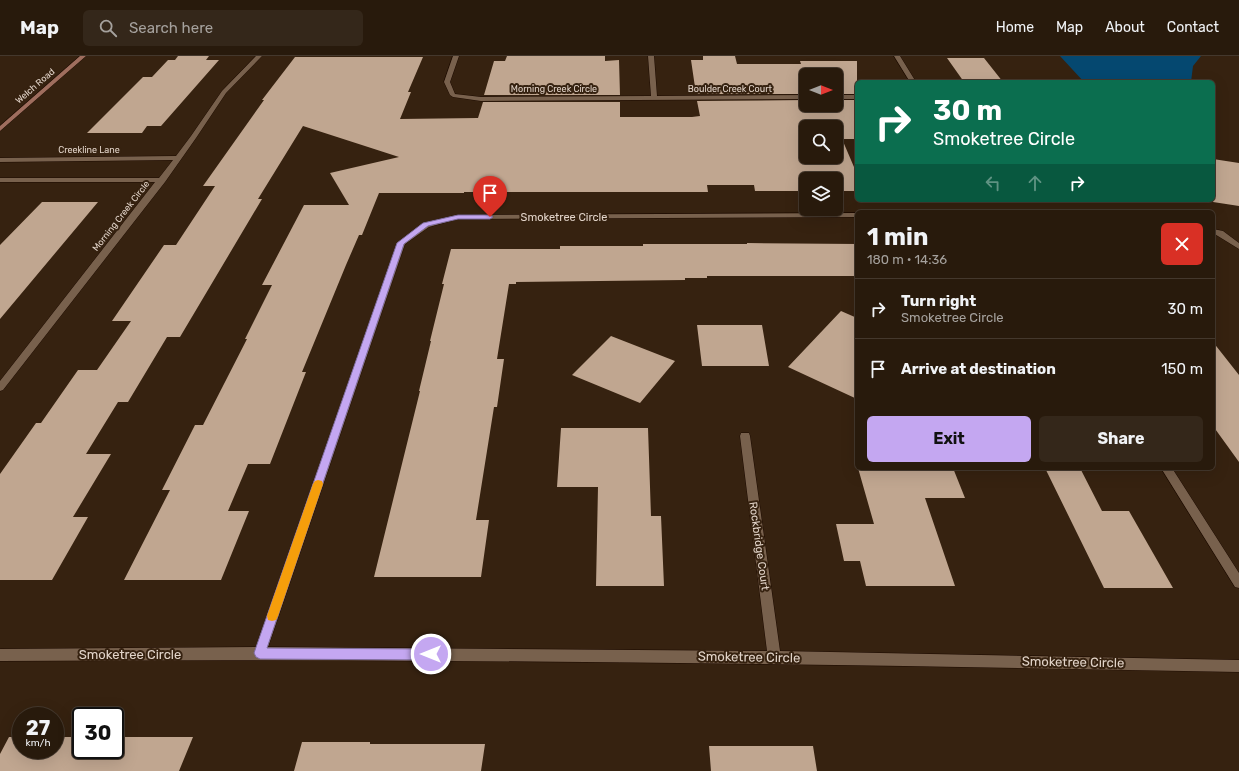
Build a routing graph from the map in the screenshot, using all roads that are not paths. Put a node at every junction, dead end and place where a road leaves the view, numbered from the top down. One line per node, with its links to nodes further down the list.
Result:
1 (83, 56): 11 (main road, Welch Road)
2 (259, 56): 12 (street, Morning Creek Circle)
3 (456, 56): 10 (street, Morning Creek Circle)
4 (651, 56): 10 (street)
5 (897, 56): 6 (street)
6 (912, 80)
7 (799, 97): 10 (street, Boulder Creek Court)
8 (843, 97): 9 (street)
9 (855, 97)
10 (654, 99)
11 (0, 129)
12 (178, 158): 13 (street, Creekline Lane); 15 (street, Morning Creek Circle)
13 (0, 160)
14 (0, 180): 15 (street)
15 (162, 180): 19 (street, Morning Creek Circle)
16 (855, 215): 23 (street, Smoketree Circle)
17 (1215, 232): 18 (street)
18 (1239, 246)
19 (0, 388)
20 (745, 436): 25 (street, Rockbridge Court)
21 (1167, 470): 22 (street)
22 (1239, 583)
23 (260, 653): 24 (street, Smoketree Circle); 25 (street, Smoketree Circle)
24 (0, 655)
25 (774, 656): 26 (street, Smoketree Circle)
26 (1239, 666)

